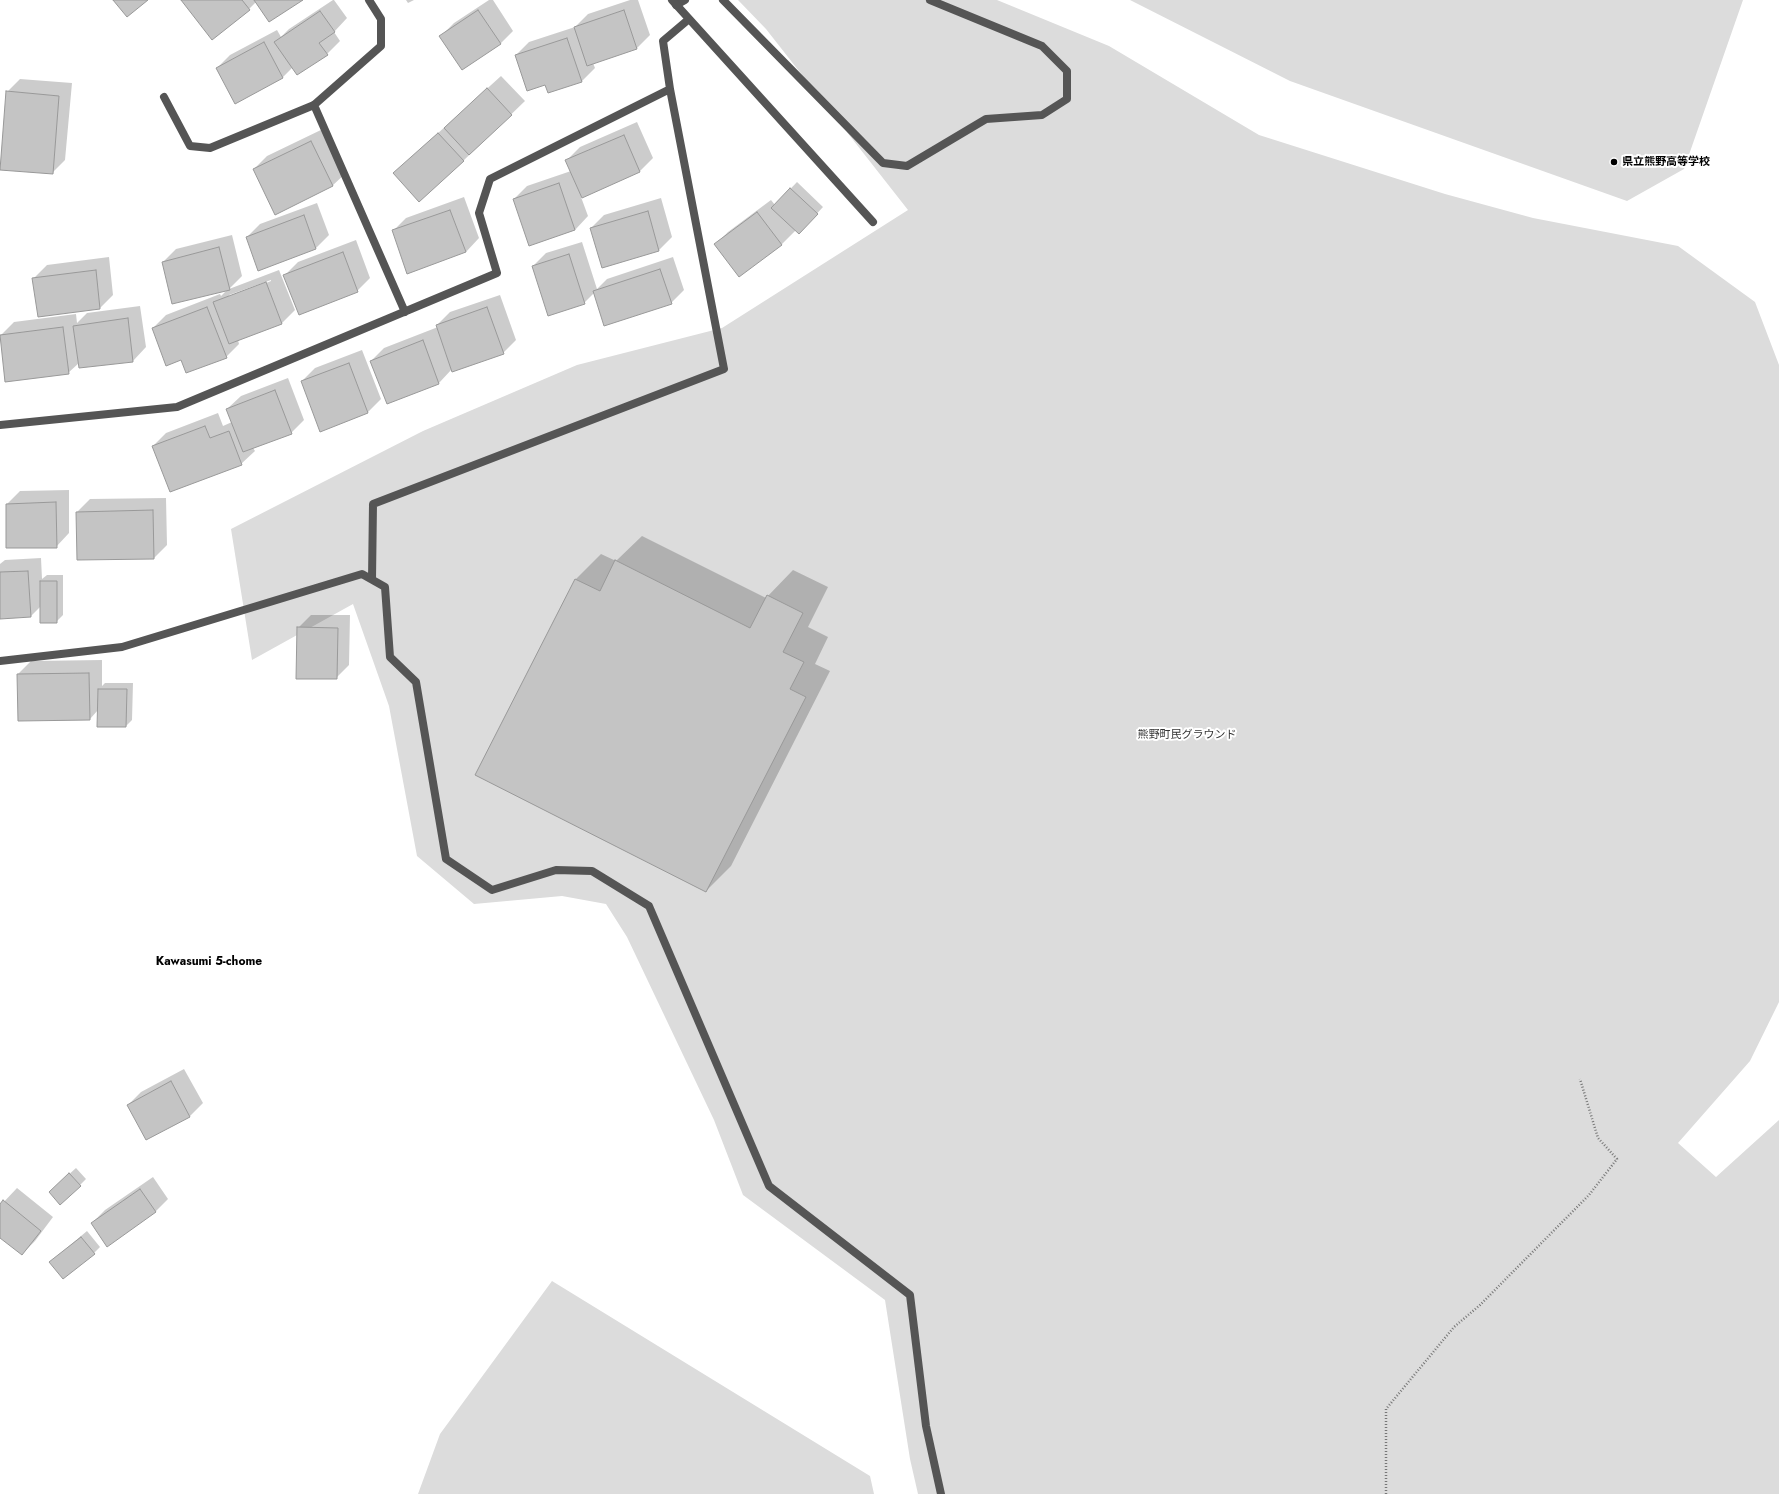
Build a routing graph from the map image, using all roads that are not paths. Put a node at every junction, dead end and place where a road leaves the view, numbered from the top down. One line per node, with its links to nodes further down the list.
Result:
1 (369, 0): 9 (street)
2 (685, 0): 5 (street)
3 (723, 0): 4 (street)
4 (930, 0)
5 (674, 2): 6 (street)
6 (689, 19): 7 (street); 10 (street)
7 (670, 89): 11 (street); 13 (street)
8 (164, 97): 9 (street)
9 (314, 105): 11 (street)
10 (873, 222)
11 (405, 312): 12 (street)
12 (0, 425)
13 (372, 579): 14 (street); 15 (street)
14 (0, 661)
15 (941, 1494)

